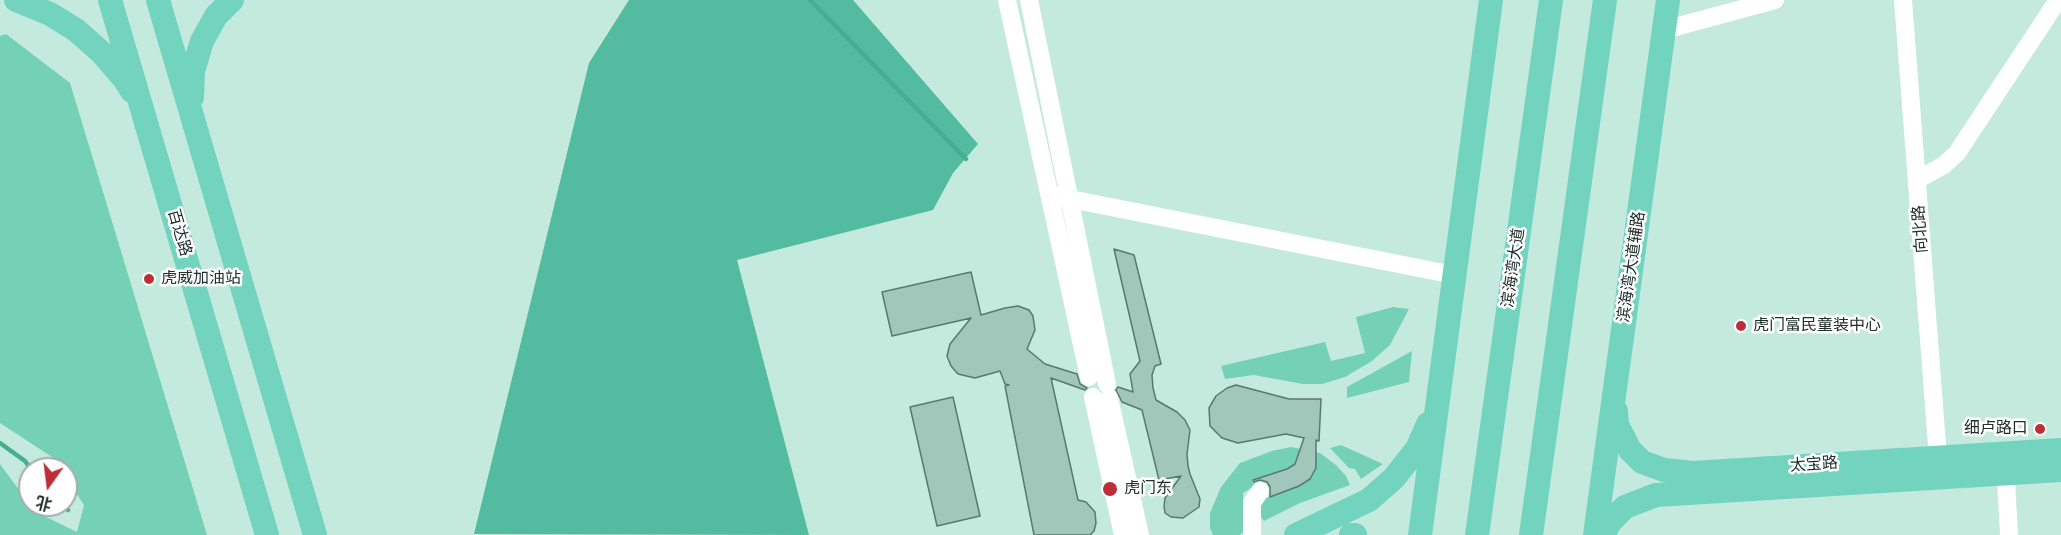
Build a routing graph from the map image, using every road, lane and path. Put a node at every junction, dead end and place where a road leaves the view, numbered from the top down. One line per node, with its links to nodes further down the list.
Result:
1 (17, 0): 14 (main road); 16 (main road)
2 (111, 0): 16 (main road, 百达路)
3 (158, 0): 17 (main road)
4 (231, 0): 17 (main road)
5 (1007, 0): 19 (street)
6 (1029, 0): 20 (street)
7 (1491, 0): 21 (main road)
8 (1551, 0): 40 (main road, 滨海湾大道)
9 (1605, 0): 41 (main road)
10 (1668, 0): 15 (main road, 滨海湾大道辅路)
11 (1775, 0): 15 (street)
12 (1903, 0): 18 (street, 向北路)
13 (2058, 0): 18 (street)
14 (0, 2)
15 (1664, 30): 24 (main road, 滨海湾大道辅路)
16 (143, 111): 34 (main road, 百达路)
17 (192, 115): 33 (main road)
18 (1917, 180): 27 (street, 向北路)
19 (1050, 195): 20 (street); 22 (street)
20 (1069, 198): 21 (street); 23 (street)
21 (1454, 275): 25 (main road)
22 (1089, 377)
23 (1103, 393): 35 (street); 36 (street)
24 (1614, 396): 29 (main road, 太宝路); 42 (main road, 滨海湾大道辅路)
25 (1437, 405): 38 (main road); 39 (main road)
26 (2061, 450): 28 (main road, 太宝路)
27 (1938, 458): 28 (main road, 太宝路); 29 (main road, 太宝路)
28 (2005, 463): 30 (main road, 太宝路); 32 (main road, 太宝路); 44 (street)
29 (1664, 470): 32 (main road)
30 (2061, 470)
31 (1260, 491): 37 (street)
32 (1656, 495): 43 (main road, 太宝路)
33 (315, 533)
34 (267, 535)
35 (1123, 535)
36 (1140, 535)
37 (1251, 535)
38 (1296, 535)
39 (1419, 535)
40 (1477, 535)
41 (1531, 535)
42 (1595, 535)
43 (1603, 535)
44 (2009, 535)

